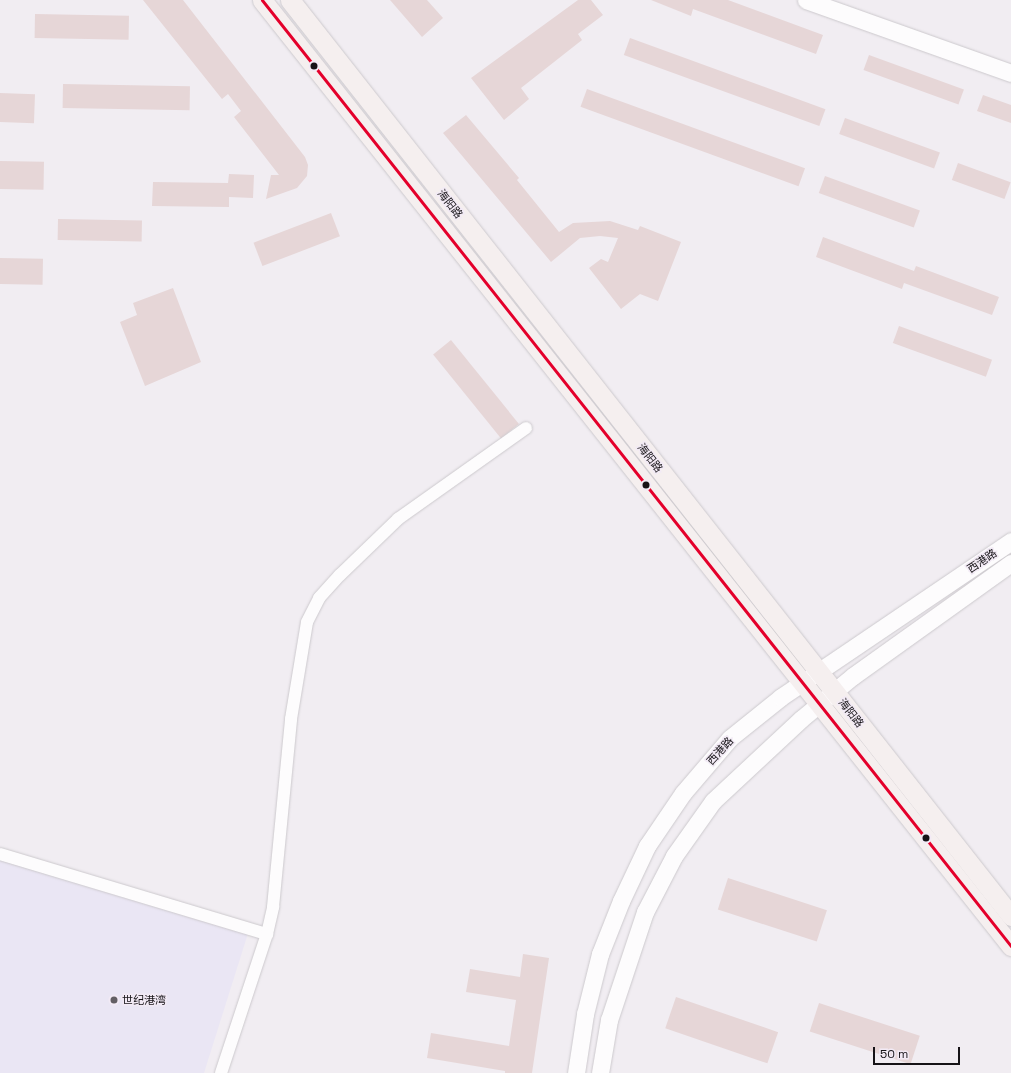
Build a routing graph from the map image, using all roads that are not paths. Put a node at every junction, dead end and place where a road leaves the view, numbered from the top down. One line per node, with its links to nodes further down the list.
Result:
1 (262, 0): 9 (main road, 海阳路)
2 (290, 0): 8 (main road, 海阳路)
3 (806, 0): 4 (main road)
4 (1011, 73)
5 (526, 428): 14 (street)
6 (1011, 541): 8 (main road, 西港路)
7 (1011, 563): 10 (main road, 西港路)
8 (818, 671): 9 (main road, 西港路); 10 (main road, 海阳路)
9 (802, 682): 11 (main road, 海阳路); 17 (main road, 西港路)
10 (834, 692): 11 (main road, 西港路); 13 (main road, 海阳路)
11 (820, 703): 15 (main road, 海阳路); 18 (main road, 西港路)
12 (0, 854): 14 (street)
13 (1011, 916)
14 (266, 934): 16 (street)
15 (1011, 946)
16 (221, 1073)
17 (576, 1073)
18 (600, 1073)

